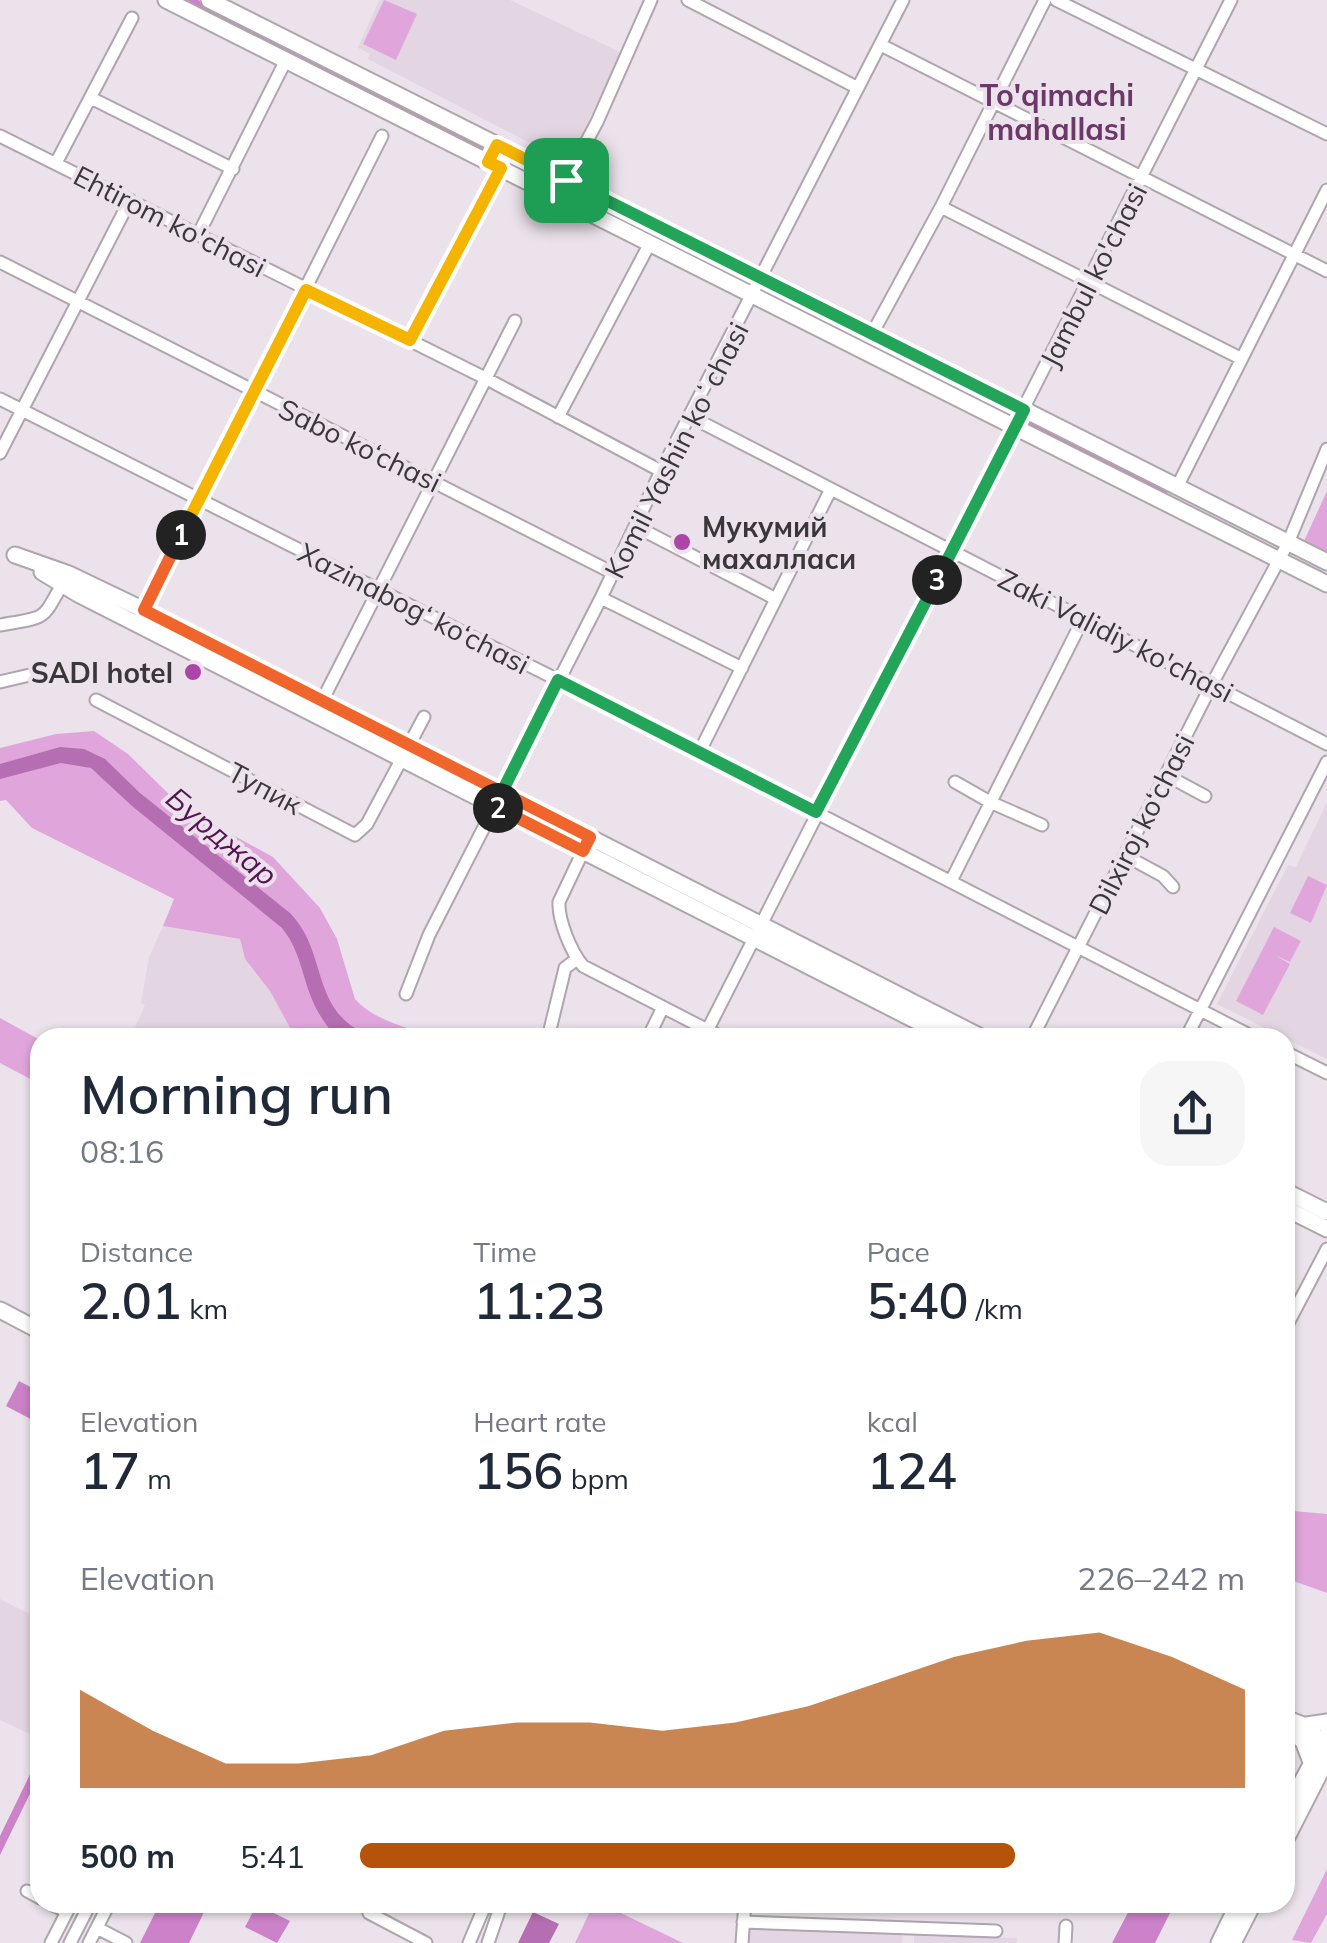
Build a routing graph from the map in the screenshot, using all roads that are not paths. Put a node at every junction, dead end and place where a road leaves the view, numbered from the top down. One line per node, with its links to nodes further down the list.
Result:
1 (166, 0): 11 (street)
2 (209, 0): 19 (street)
3 (651, 0): 24 (street)
4 (688, 0): 13 (street)
5 (903, 0): 10 (street, Komil Yashin koʻchasi)
6 (1045, 0): 15 (street)
7 (1056, 0): 12 (street)
8 (1231, 0): 12 (street, Jambul ko'chasi)
9 (132, 18): 14 (street)
10 (881, 45): 13 (street, Komil Yashin koʻchasi); 15 (street)
11 (286, 60): 21 (street); 22 (street)
12 (1196, 70): 16 (street); 23 (street, Jambul ko'chasi)
13 (858, 88): 33 (street, Komil Yashin koʻchasi)
14 (91, 98): 20 (street); 22 (street)
15 (993, 101): 23 (street); 27 (street)
16 (1327, 134)
17 (0, 136): 20 (street, Ehtirom ko'chasi)
18 (382, 136): 35 (street)
19 (497, 145): 21 (street); 24 (street)
20 (56, 163): 26 (street, Ehtirom ko'chasi)
21 (495, 165): 29 (street); 40 (street)
22 (234, 169): 28 (street)
23 (1143, 177): 30 (street); 34 (street, Jambul ko'chasi)
24 (566, 180): 33 (street)
25 (1327, 190): 30 (street)
26 (130, 200): 28 (street, Ehtirom ko'chasi); 37 (street)
27 (941, 208): 34 (street); 39 (street)
28 (198, 235): 35 (street, Ehtirom ko'chasi)
29 (650, 244): 36 (street); 47 (street)
30 (1294, 254): 32 (street); 41 (street)
31 (0, 262): 37 (street, Sabo ko‘chasi)
32 (1327, 272)
33 (762, 278): 36 (street, Komil Yashin koʻchasi); 39 (street)
34 (1089, 282): 41 (street); 46 (street, Jambul ko'chasi)
35 (306, 290): 40 (street, Ehtirom ko'chasi); 43 (street)
36 (754, 296): 48 (street, Komil Yashin koʻchasi); 49 (street)
37 (78, 303): 43 (street, Sabo ko‘chasi); 45 (street)
38 (515, 321): 42 (street)
39 (872, 334): 46 (street)
40 (410, 340): 42 (street, Ehtirom ko'chasi)
41 (1240, 358): 54 (street)
42 (487, 379): 47 (street, Ehtirom ko'chasi); 53 (street)
43 (252, 392): 53 (street, Sabo ko‘chasi); 56 (street)
44 (0, 400): 45 (street, Xazinabog‘ ko‘chasi)
45 (22, 410): 51 (street); 56 (street, Xazinabog‘ ko‘chasi)
46 (1024, 410): 49 (street, Jambul ko'chasi); 54 (street)
47 (558, 416): 52 (street, Ehtirom ko'chasi)
48 (690, 417): 52 (street, Komil Yashin koʻchasi); 55 (street, Zaki Validiy ko'chasi)
49 (1016, 427): 60 (street, Jambul ko'chasi); 61 (street)
50 (1327, 449): 58 (street, Dilxiroj ko‘chasi)
51 (0, 453)
52 (661, 470): 57 (street, Komil Yashin koʻchasi)
53 (434, 482): 63 (street, Sabo ko‘chasi); 66 (street)
54 (1177, 486): 58 (street)
55 (831, 489): 60 (street, Zaki Validiy ko'chasi); 68 (street)
56 (198, 500): 66 (street, Xazinabog‘ ko‘chasi); 69 (street)
57 (635, 526): 63 (street, Komil Yashin koʻchasi); 68 (street)
58 (1288, 543): 61 (street, Dilxiroj ko‘chasi); 62 (street)
59 (7, 551): 64 (street)
60 (952, 552): 70 (street, Zaki Validiy ko'chasi); 89 (street, Jambul ko'chasi)
61 (1280, 560): 65 (street); 76 (street, Dilxiroj ko‘chasi)
62 (1327, 562)
63 (613, 573): 67 (street, Komil Yashin koʻchasi)
64 (66, 579): 69 (street); 71 (street); 78 (street)
65 (1327, 584)
66 (379, 591): 74 (street, Xazinabog‘ ko‘chasi); 78 (street)
67 (601, 598): 72 (street); 74 (street, Komil Yashin koʻchasi)
68 (776, 599): 72 (street)
69 (144, 610): 78 (street)
70 (1083, 619): 76 (street, Zaki Validiy ko'chasi); 88 (street)
71 (0, 625)
72 (742, 668): 82 (street)
73 (34, 674): 75 (street)
74 (558, 680): 82 (street, Xazinabog‘ ko‘chasi); 87 (street, Komil Yashin koʻchasi)
75 (0, 682)
76 (1212, 684): 80 (street, Zaki Validiy ko'chasi); 84 (street, Dilxiroj ko‘chasi)
77 (96, 700): 81 (street, Тупик)
78 (318, 708): 81 (street)
79 (424, 717): 81 (street)
80 (1327, 744)
81 (406, 752): 87 (street)
82 (698, 753): 89 (street, Xazinabog‘ ko‘chasi)
83 (1327, 762): 100 (street)
84 (1166, 776): 86 (street); 92 (street, Dilxiroj ko‘chasi)
85 (954, 782): 88 (street)
86 (1205, 796)
87 (499, 799): 91 (street); 98 (street, Komil Yashin koʻchasi)
88 (990, 802): 90 (street); 93 (street)
89 (816, 812): 93 (street, Xazinabog‘ ko‘chasi); 95 (street, Jambul ko'chasi)
90 (1042, 826)
91 (586, 844): 95 (street); 97 (street)
92 (1126, 856): 94 (street); 96 (street, Dilxiroj ko‘chasi)
93 (951, 880): 96 (street, Xazinabog‘ ko‘chasi)
94 (1173, 887)
95 (758, 931): 104 (street, Jambul ko'chasi); 105 (street); 106 (street)
96 (1078, 947): 100 (street, Xazinabog‘ ko‘chasi); 107 (street, Dilxiroj ko‘chasi)
97 (577, 959): 99 (street); 101 (street)
98 (406, 994)
99 (663, 1007): 102 (street); 103 (street)
100 (1200, 1010): 108 (street); 109 (street, Xazinabog‘ ko‘chasi)
101 (551, 1028)
102 (653, 1028)
103 (704, 1028)
104 (709, 1028)
105 (932, 1028)
106 (962, 1028)
107 (1037, 1028)
108 (1191, 1028)
109 (1236, 1028)
110 (1295, 1057): 111 (street)
111 (1327, 1073)
112 (1295, 1196): 113 (street)
113 (1327, 1212)
114 (1295, 1213): 115 (street)
115 (1327, 1229)
116 (1327, 1249): 118 (street)
117 (0, 1310): 120 (street)
118 (1295, 1310)
119 (0, 1321): 121 (street)
120 (30, 1325)
121 (30, 1337)
122 (1327, 1722): 124 (street)
123 (1295, 1724): 124 (street)
124 (1307, 1725): 126 (street)
125 (1295, 1733): 126 (street)
126 (1321, 1754): 127 (street); 128 (street)
127 (1295, 1797)
128 (1295, 1818)
129 (26, 1891): 130 (street)
130 (30, 1893)
131 (66, 1913): 147 (street)
132 (85, 1913): 148 (street)
133 (104, 1913): 144 (street)
134 (369, 1913): 151 (street)
135 (484, 1913): 152 (street)
136 (494, 1913): 141 (street)
137 (499, 1913): 141 (street)
138 (744, 1913): 142 (street)
139 (1233, 1913): 157 (street)
140 (1248, 1913): 158 (street)
141 (498, 1918): 153 (street)
142 (744, 1922): 145 (street); 154 (street)
143 (1066, 1926): 156 (street)
144 (97, 1928): 149 (street); 150 (street)
145 (910, 1929): 146 (street); 155 (street)
146 (996, 1931)
147 (51, 1943)
148 (70, 1943)
149 (89, 1943)
150 (126, 1943)
151 (426, 1943)
152 (469, 1943)
153 (488, 1943)
154 (742, 1943)
155 (908, 1943)
156 (1065, 1943)
157 (1218, 1943)
158 (1233, 1943)

